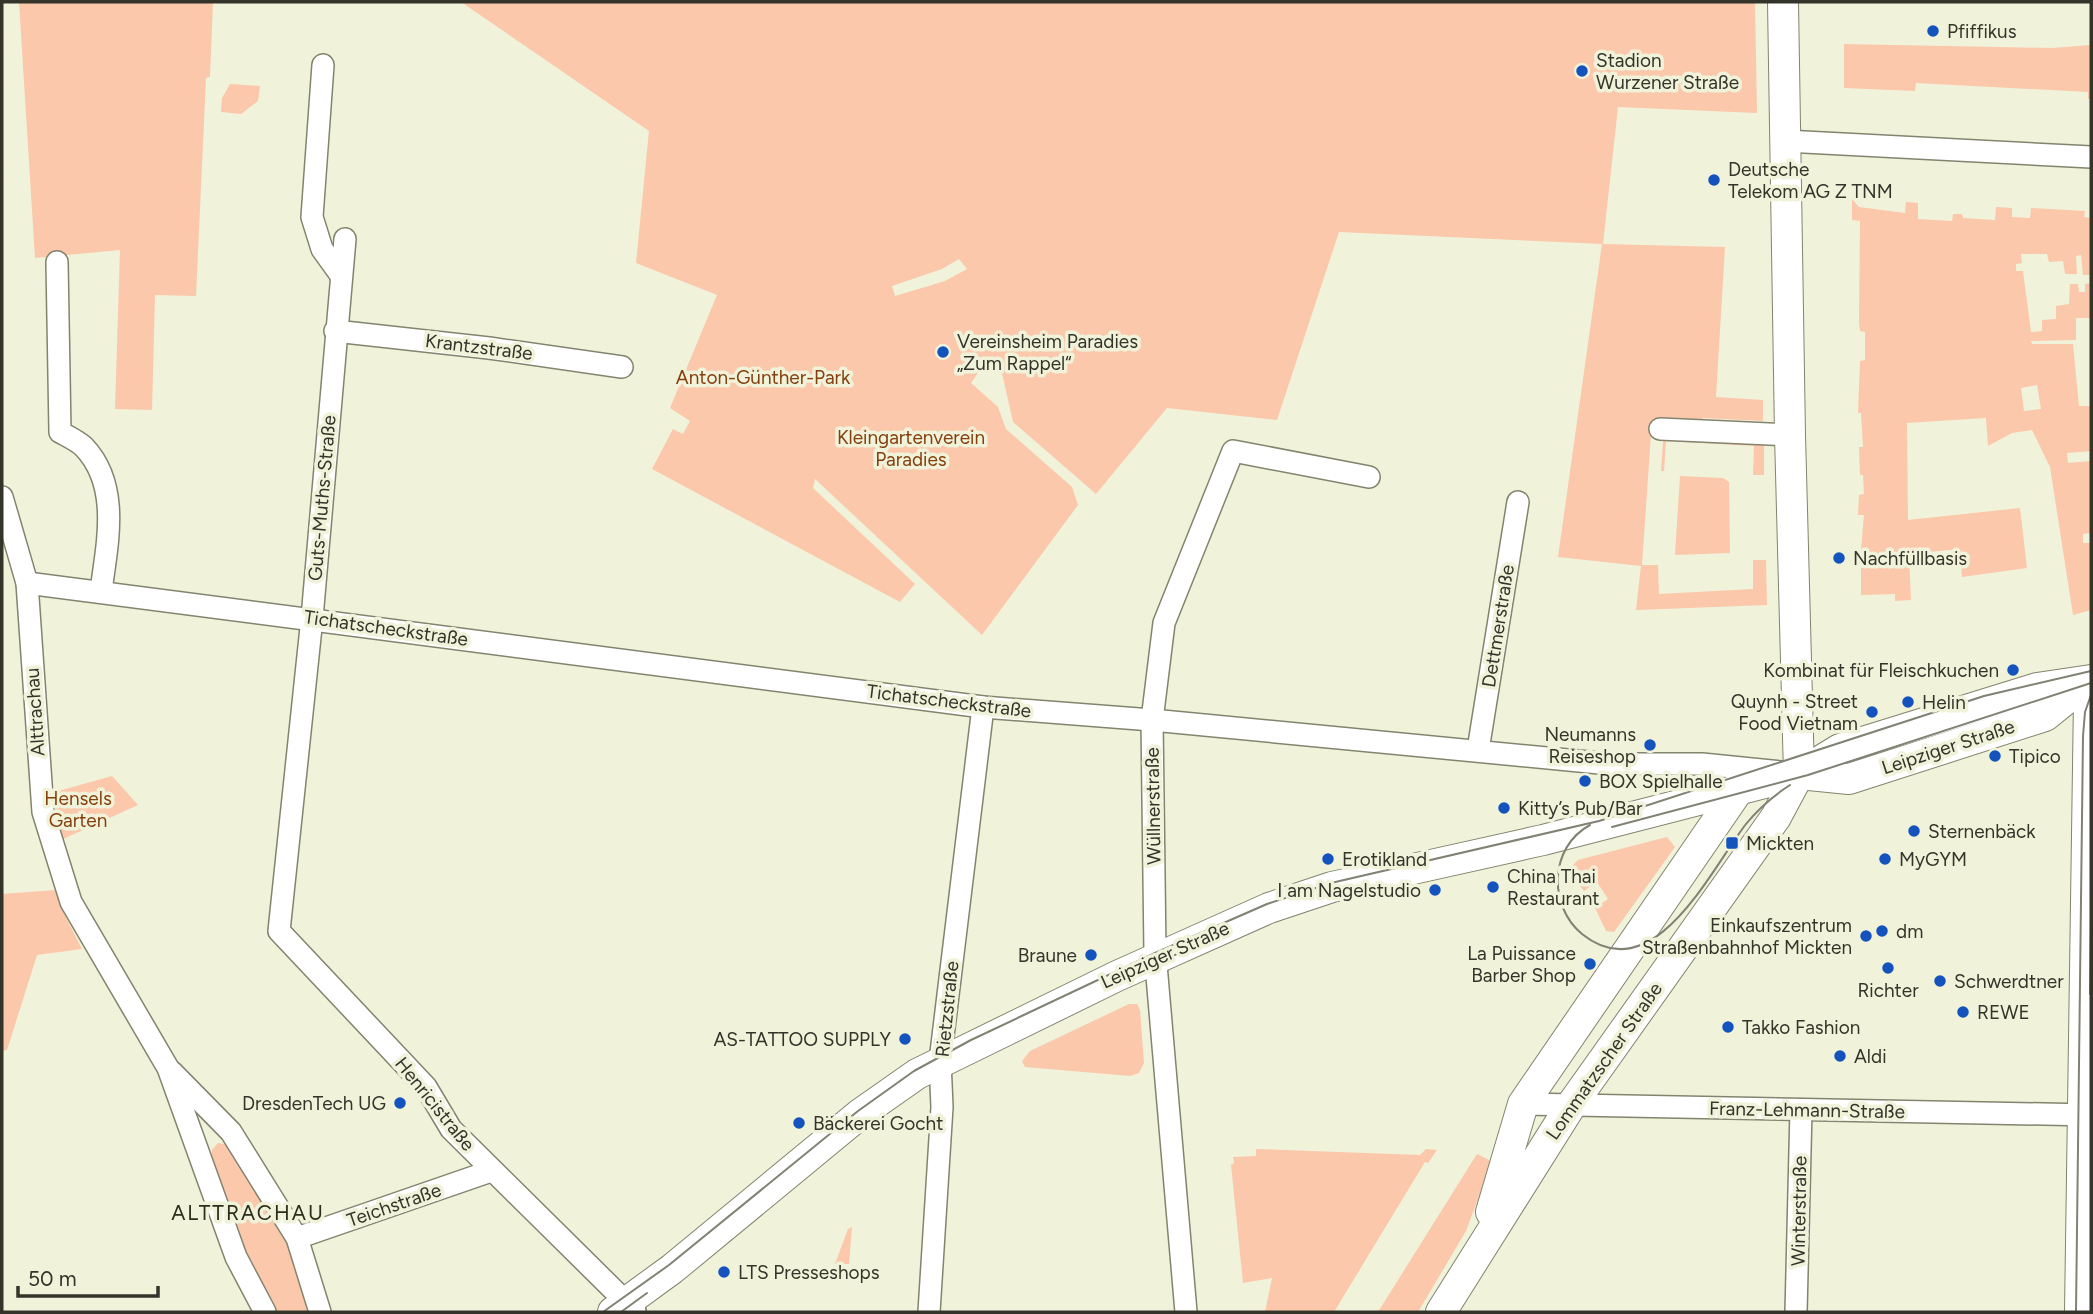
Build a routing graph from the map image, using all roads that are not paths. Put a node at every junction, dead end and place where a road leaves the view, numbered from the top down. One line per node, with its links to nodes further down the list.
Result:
1 (1783, 2): 3 (main road)
2 (323, 65): 7 (street)
3 (1797, 142): 4 (street); 11 (main road)
4 (2091, 157)
5 (345, 239): 7 (street, Guts-Muths-Straße)
6 (57, 262): 16 (street)
7 (340, 274): 8 (street, Guts-Muths-Straße)
8 (335, 331): 9 (street, Krantzstraße); 17 (street, Guts-Muths-Straße)
9 (622, 367)
10 (1660, 429): 11 (street)
11 (1790, 435): 22 (main road)
12 (1369, 477): 20 (street, Wüllnerstraße)
13 (2, 497): 15 (street, Alttrachau)
14 (1518, 502): 21 (street, Dettmerstraße)
15 (27, 583): 16 (street, Tichatscheckstraße); 27 (street, Alttrachau)
16 (101, 591): 17 (street, Tichatscheckstraße)
17 (312, 618): 19 (street, Tichatscheckstraße); 24 (street, Guts-Muths-Straße)
18 (2088, 682): 22 (main road, Leipziger Straße); 31 (main road)
19 (983, 707): 20 (street, Tichatscheckstraße); 26 (street, Rietzstraße)
20 (1152, 720): 21 (street, Tichatscheckstraße); 25 (street, Wüllnerstraße)
21 (1478, 750): 22 (street, Tichatscheckstraße)
22 (1799, 774): 23 (main road, Leipziger Straße); 29 (main road, Lommatzscher Straße)
23 (1739, 789): 25 (main road, Leipziger Straße); 28 (main road, Lommatzscher Straße)
24 (279, 931): 32 (street, Henricistraße)
25 (1155, 958): 26 (main road, Leipziger Straße); 39 (street, Wüllnerstraße)
26 (940, 1061): 35 (main road, Leipziger Straße); 38 (street, Rietzstraße)
27 (168, 1068): 33 (street, Alttrachau); 36 (street, Alttrachau)
28 (1523, 1104): 29 (street, Franz-Lehmann-Straße); 34 (main road, Lommatzscher Straße)
29 (1570, 1107): 30 (street, Franz-Lehmann-Straße); 34 (main road, Lommatzscher Straße)
30 (1801, 1110): 31 (street, Franz-Lehmann-Straße); 41 (street, Winterstraße)
31 (2087, 1115): 42 (main road)
32 (491, 1171): 33 (street, Teichstraße); 35 (street, Henricistraße)
33 (297, 1238): 37 (street, Alttrachau)
34 (1481, 1246): 40 (main road, Lommatzscher Straße)
35 (625, 1309)
36 (265, 1312)
37 (320, 1312)
38 (929, 1312)
39 (1186, 1312)
40 (1441, 1312)
41 (1796, 1312)
42 (2080, 1312)

